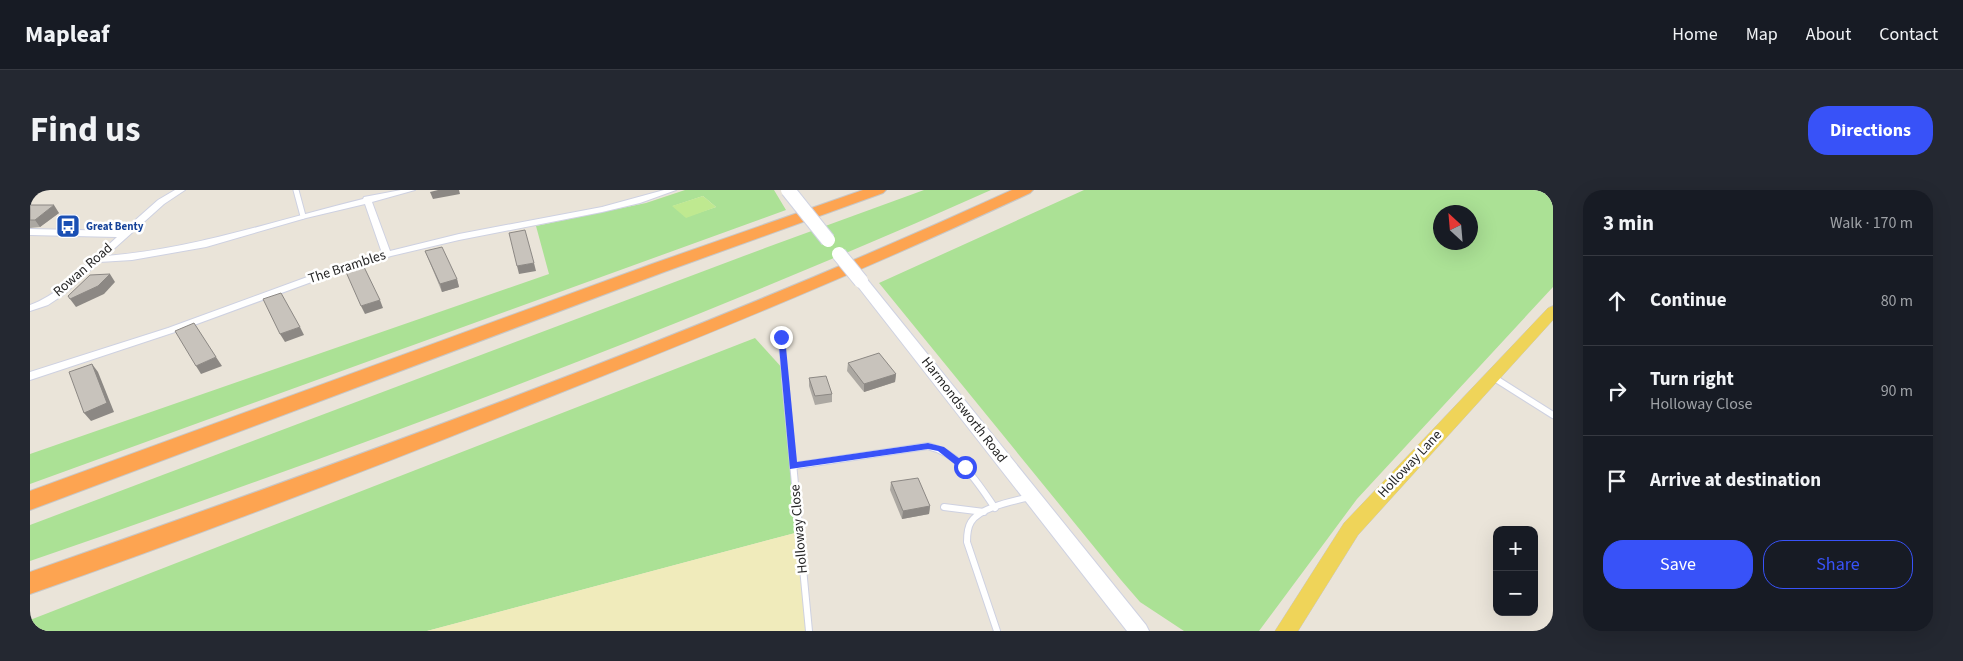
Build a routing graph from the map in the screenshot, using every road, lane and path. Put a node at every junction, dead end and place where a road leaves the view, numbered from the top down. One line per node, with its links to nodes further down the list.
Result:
1 (180, 190): 11 (street, Rowan Road)
2 (296, 190): 9 (lane)
3 (411, 190): 8 (street)
4 (672, 190): 12 (street, The Brambles)
5 (788, 190): 13 (street, Harmondsworth Road, bridge)
6 (878, 190): 24 (highway)
7 (1024, 190): 28 (highway)
8 (367, 199): 9 (street); 12 (street)
9 (303, 216): 14 (street)
10 (30, 232): 11 (street)
11 (124, 234): 14 (street, Rowan Road)
12 (387, 254): 19 (street, The Brambles)
13 (839, 254): 15 (street, Harmondsworth Road, bridge)
14 (96, 260): 16 (street, Rowan Road)
15 (862, 281): 23 (street, Harmondsworth Road)
16 (30, 308)
17 (1553, 311): 20 (main road, Holloway Lane)
18 (781, 337): 22 (lane, Holloway Close)
19 (30, 376)
20 (1491, 376): 21 (lane); 32 (main road, Holloway Lane)
21 (1553, 415)
22 (793, 466): 26 (lane); 29 (lane, Holloway Close)
23 (1032, 496): 26 (lane); 31 (street, Harmondsworth Road)
24 (30, 501)
25 (944, 507): 27 (lane)
26 (995, 508): 27 (lane)
27 (984, 512): 30 (lane)
28 (30, 583)
29 (809, 631)
30 (997, 631)
31 (1139, 631)
32 (1286, 631)

